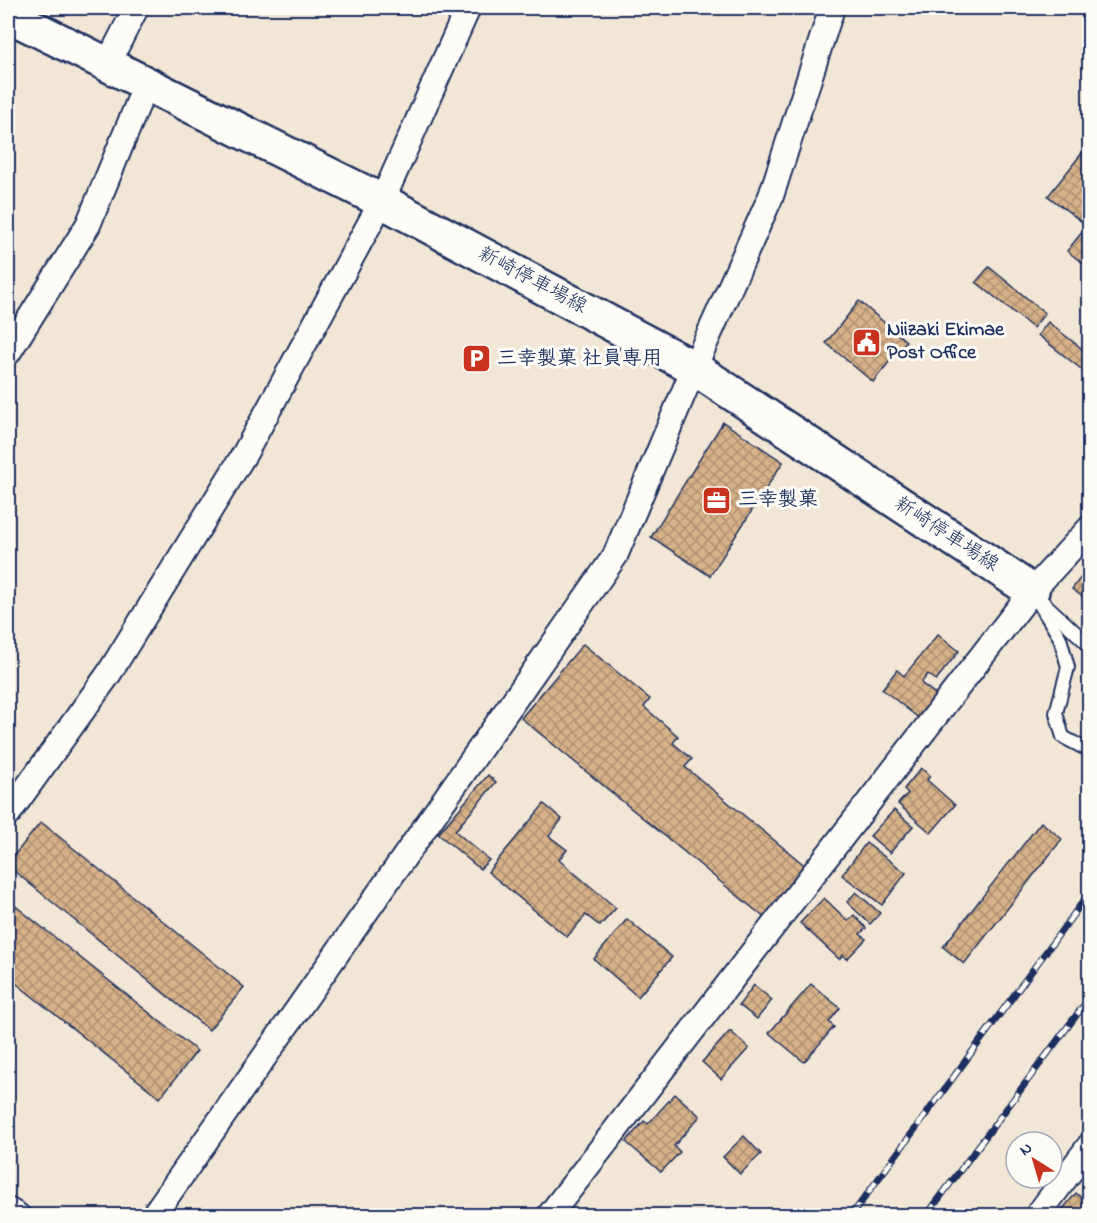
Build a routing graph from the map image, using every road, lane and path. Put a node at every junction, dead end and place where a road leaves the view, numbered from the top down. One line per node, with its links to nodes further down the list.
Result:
1 (136, 8): 5 (street)
2 (468, 8): 7 (street)
3 (832, 8): 9 (street)
4 (8, 15): 5 (main road, 新崎停車場線)
5 (107, 65): 6 (main road, 新崎停車場線)
6 (146, 84): 7 (main road, 新崎停車場線); 8 (street)
7 (382, 201): 9 (main road, 新崎停車場線); 14 (street)
8 (8, 353)
9 (694, 368): 11 (main road, 新崎停車場線); 18 (street)
10 (1089, 528): 11 (street)
11 (1032, 591): 12 (lane); 13 (lane); 19 (street)
12 (1089, 646)
13 (1089, 745)
14 (8, 814)
15 (1089, 1145): 20 (street)
16 (8, 1210): 17 (street)
17 (18, 1215)
18 (153, 1215)
19 (549, 1215)
20 (1037, 1215)

